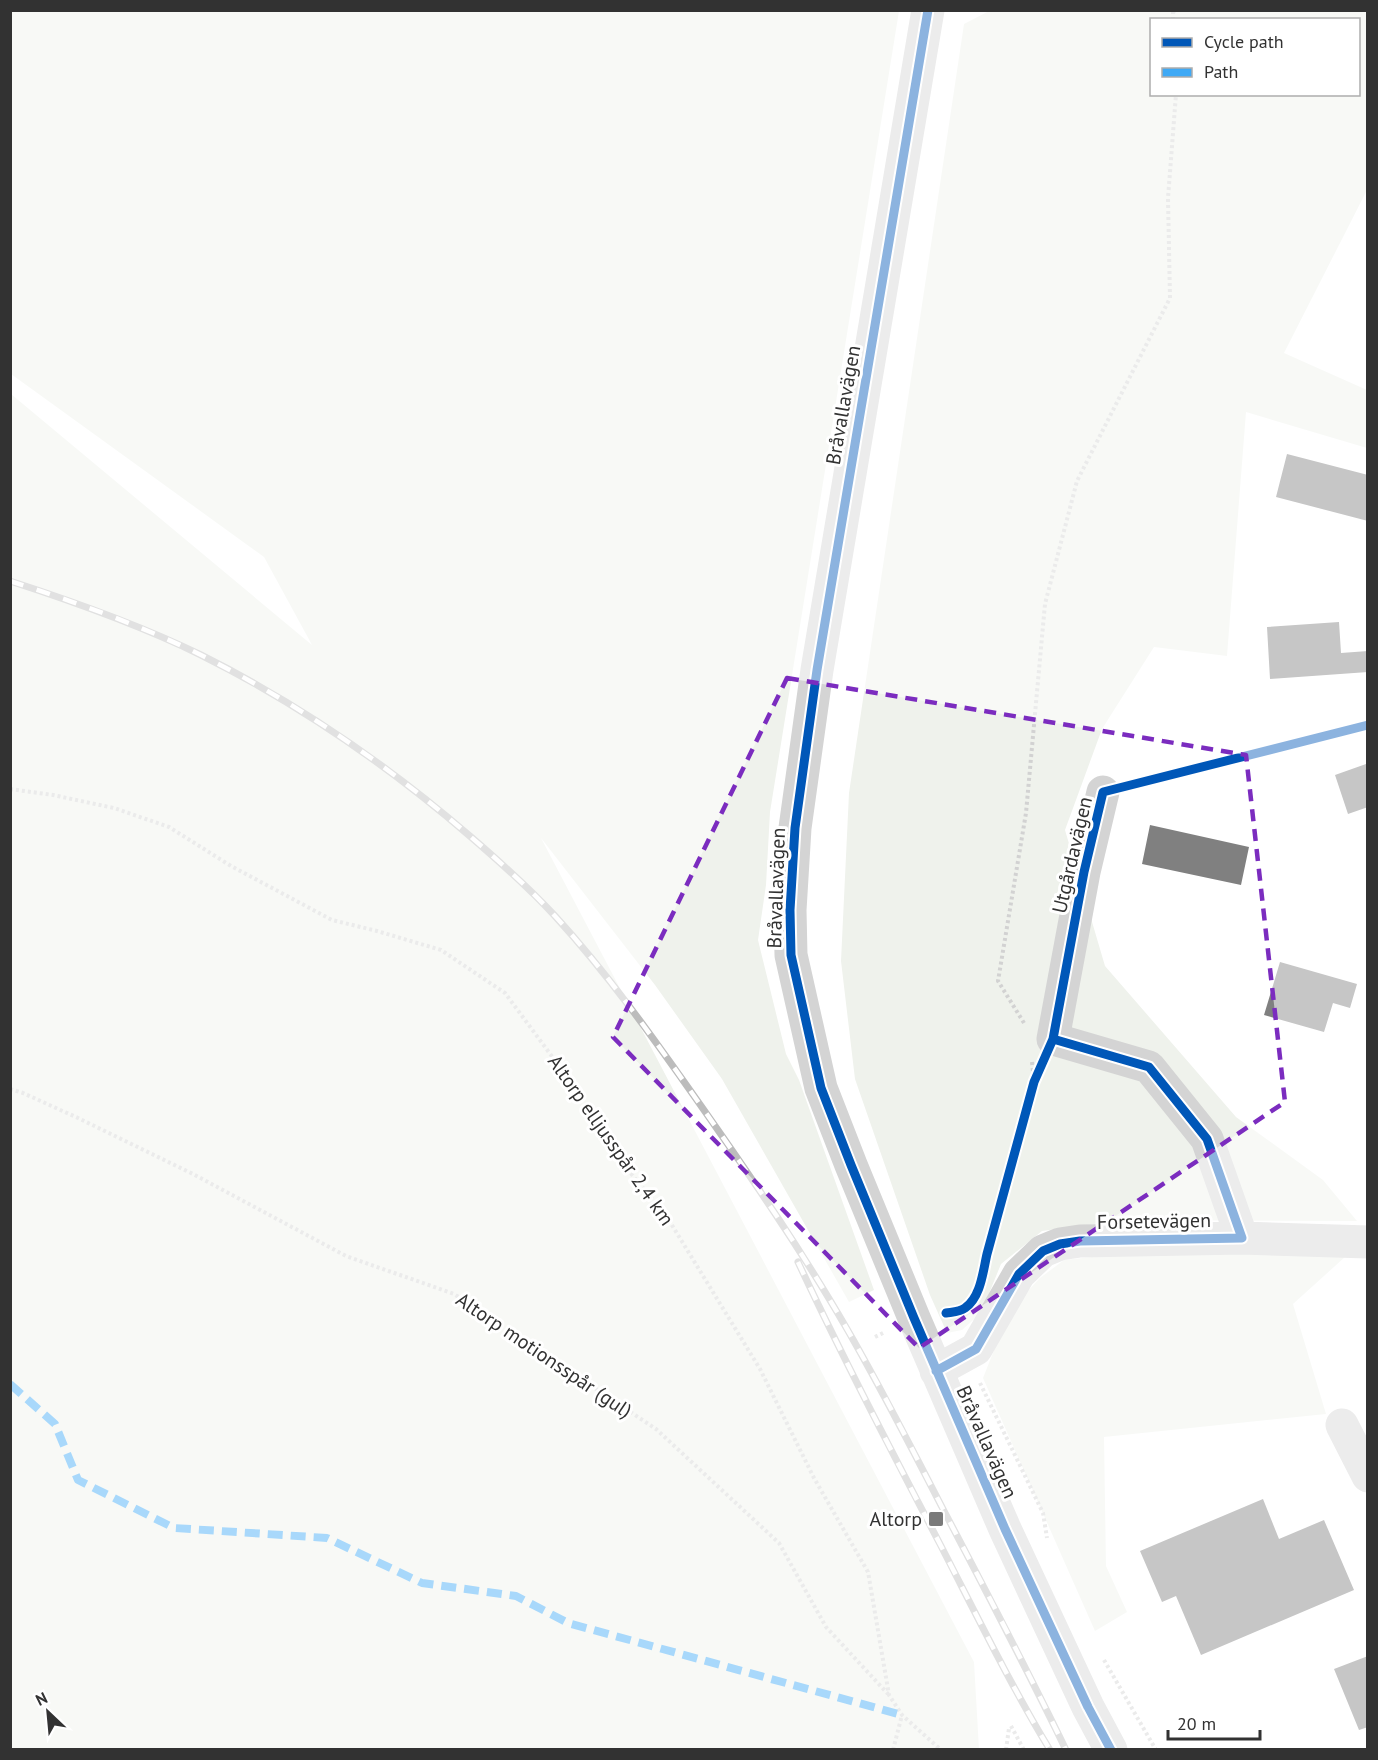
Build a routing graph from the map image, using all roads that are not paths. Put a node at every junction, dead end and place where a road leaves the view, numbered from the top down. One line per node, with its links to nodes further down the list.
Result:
1 (928, 10): 6 (street, Bråvallavägen)
2 (1103, 792): 3 (street, Utgårdavägen)
3 (1038, 1041): 4 (street, Forsetevägen)
4 (1242, 1238): 5 (street, Forsetevägen); 6 (street, Forsetevägen)
5 (1368, 1242)
6 (936, 1371): 9 (street, Bråvallavägen)
7 (1342, 1425): 8 (street)
8 (1368, 1476)
9 (1111, 1749)

